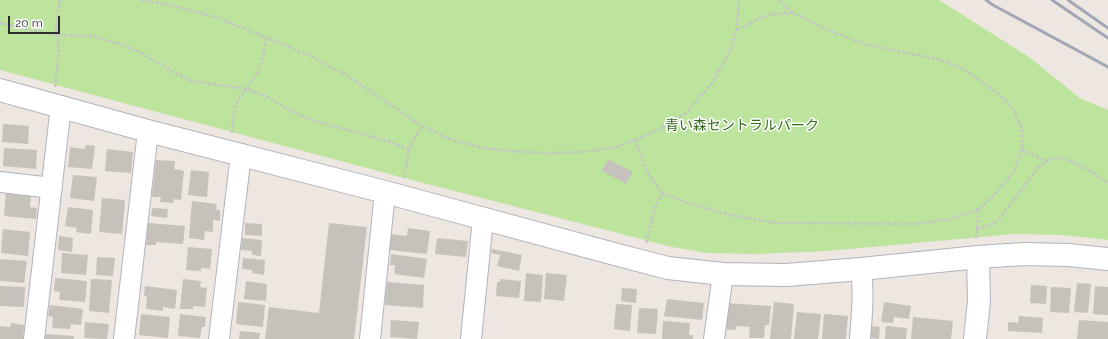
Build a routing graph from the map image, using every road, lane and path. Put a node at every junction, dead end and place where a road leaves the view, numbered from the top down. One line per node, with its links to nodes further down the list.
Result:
1 (60, 0): 8 (path)
2 (141, 0): 9 (path)
3 (738, 0): 7 (path)
4 (778, 0): 5 (path)
5 (794, 13): 7 (path); 18 (path)
6 (0, 23): 8 (path)
7 (736, 31): 15 (path)
8 (57, 36): 10 (path); 12 (path)
9 (266, 38): 10 (path); 13 (path)
10 (246, 89): 16 (path); 17 (path)
11 (0, 90): 12 (street)
12 (58, 98): 14 (street); 22 (street)
13 (422, 126): 15 (path); 17 (path)
14 (148, 131): 16 (street); 34 (street)
15 (635, 140): 24 (path)
16 (236, 146): 23 (street); 35 (street)
17 (409, 150): 23 (path)
18 (1022, 150): 19 (path); 25 (path)
19 (1047, 161): 21 (path); 27 (path)
20 (0, 182): 22 (street)
21 (1108, 183)
22 (52, 188): 33 (street)
23 (394, 188): 26 (street); 36 (street)
24 (662, 192): 25 (path); 28 (path)
25 (979, 209): 27 (path)
26 (483, 219): 32 (street); 37 (street)
27 (976, 229): 29 (path)
28 (645, 247)
29 (977, 250): 30 (street); 31 (street); 40 (street)
30 (1108, 259)
31 (861, 269): 32 (street); 39 (street)
32 (723, 274): 38 (street)
33 (34, 339)
34 (124, 339)
35 (219, 339)
36 (370, 339)
37 (471, 339)
38 (714, 339)
39 (860, 339)
40 (975, 339)

